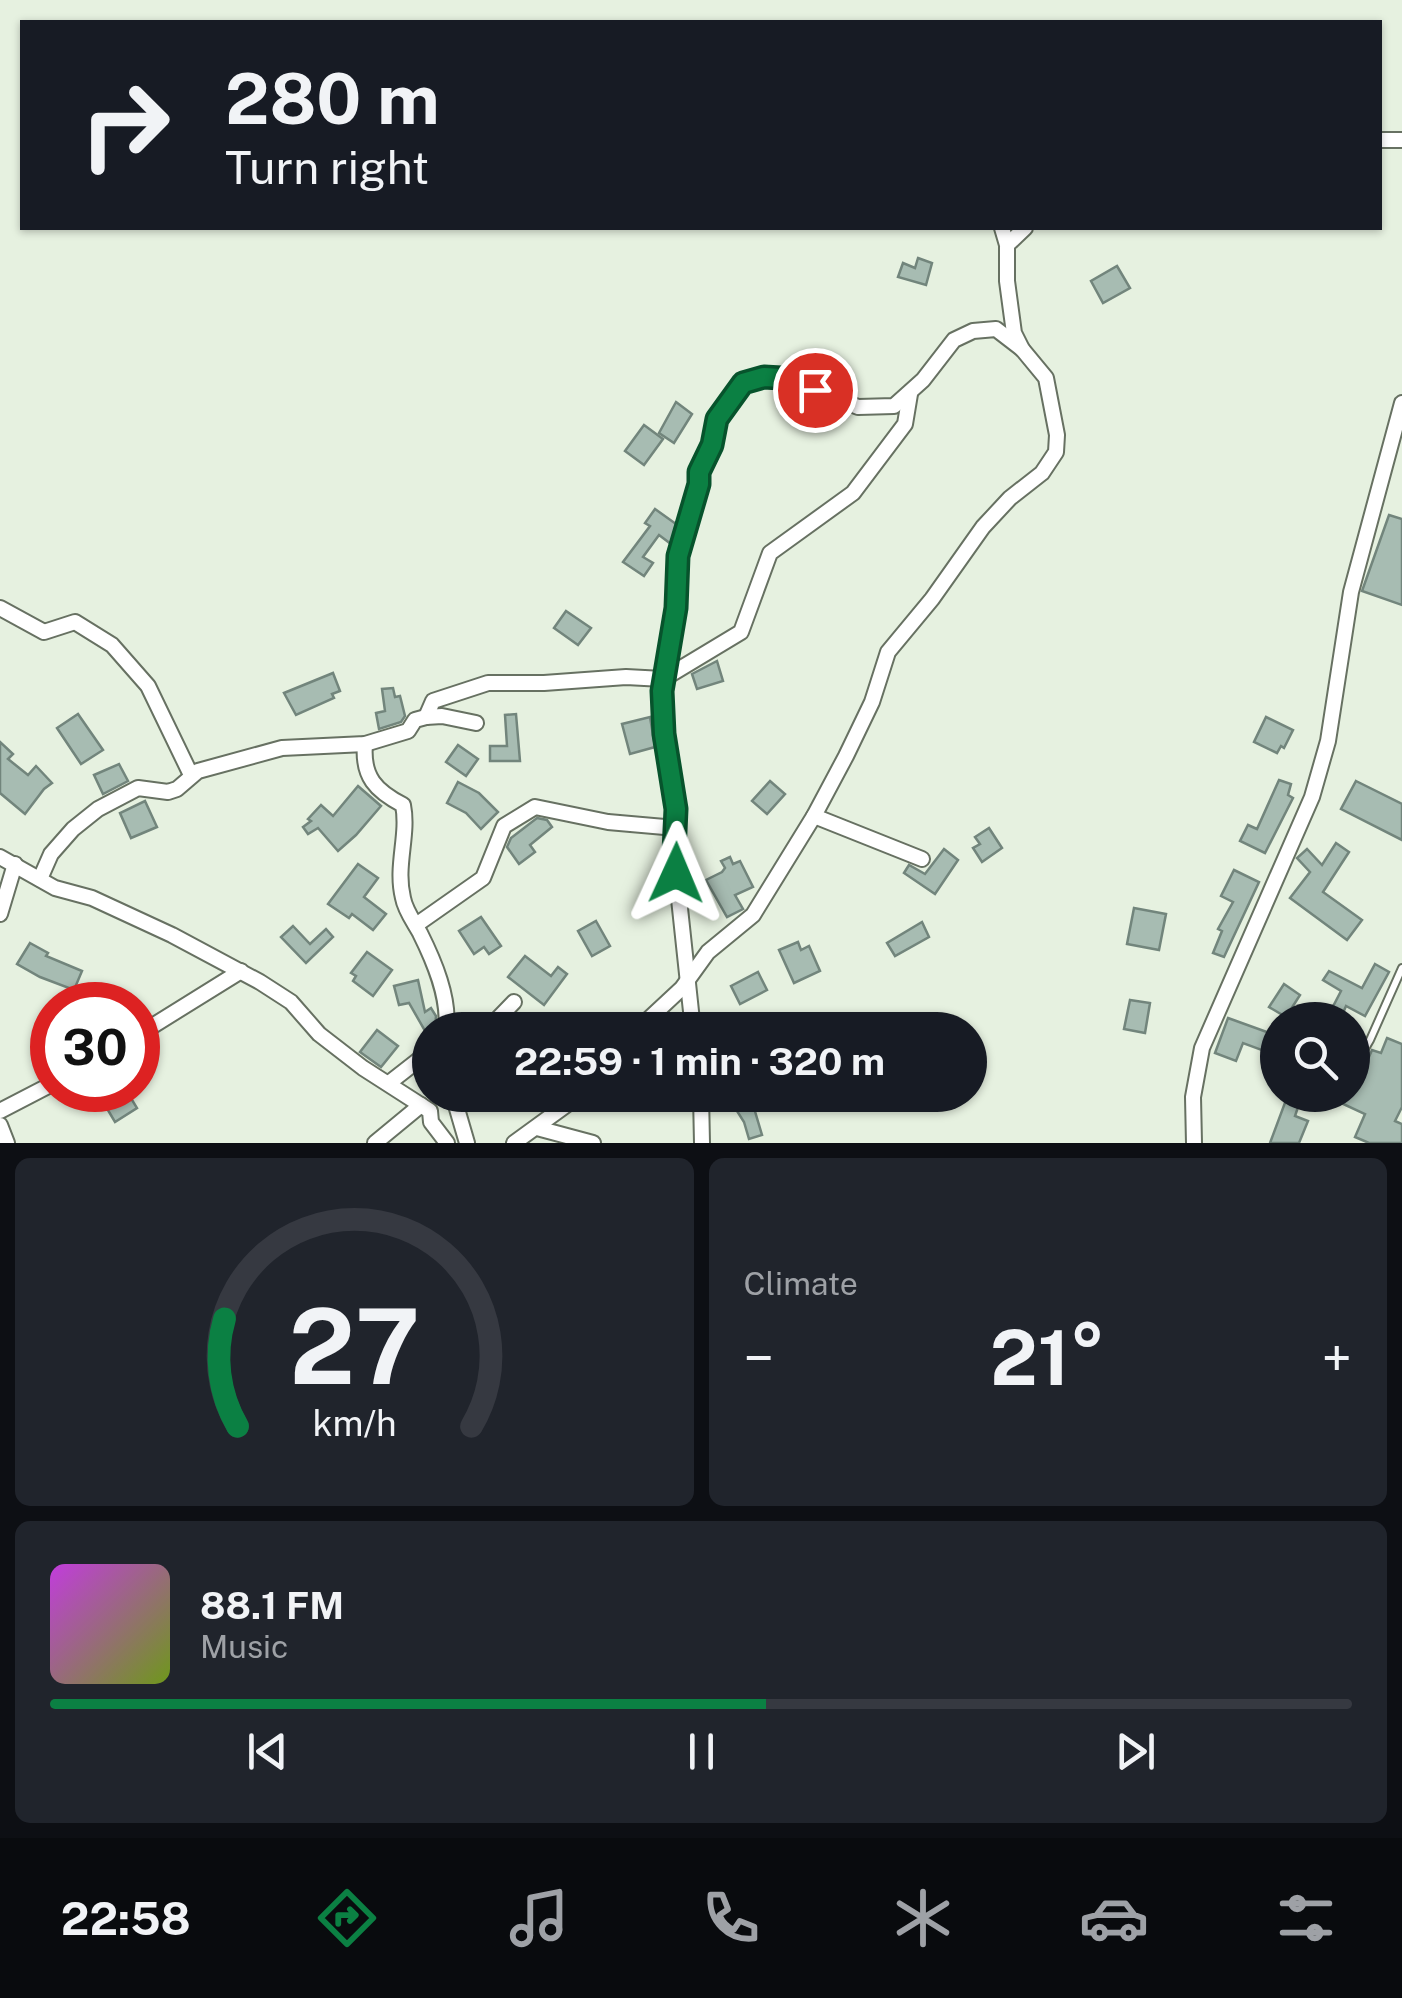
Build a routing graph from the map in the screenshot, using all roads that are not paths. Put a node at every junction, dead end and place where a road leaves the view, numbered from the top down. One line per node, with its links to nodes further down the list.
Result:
1 (1003, 230): 3 (street)
2 (1023, 230): 3 (street)
3 (1007, 246): 4 (street)
4 (1022, 349): 5 (street); 13 (street)
5 (910, 394): 8 (street); 8 (street)
6 (1402, 402): 51 (street)
7 (0, 608): 12 (street)
8 (663, 679): 9 (street); 14 (street)
9 (426, 717): 10 (street); 11 (street)
10 (476, 723)
11 (365, 744): 12 (street); 20 (street)
12 (191, 775): 18 (street)
13 (814, 816): 16 (street); 24 (street)
14 (676, 828): 20 (street); 24 (street)
15 (0, 857): 17 (street)
16 (922, 859)
17 (15, 864): 18 (street); 19 (street)
18 (40, 879): 22 (street)
19 (0, 914)
20 (416, 925): 26 (street)
21 (1402, 968): 23 (lane)
22 (241, 972): 30 (street); 33 (street)
23 (1400, 978): 31 (lane)
24 (686, 984): 28 (street); 29 (street)
25 (514, 1002): 27 (street)
26 (447, 1012)
27 (504, 1012)
28 (657, 1012)
29 (690, 1012)
30 (160, 1022)
31 (1370, 1040)
32 (412, 1065): 33 (street)
33 (389, 1083): 35 (street)
34 (30, 1095): 36 (street)
35 (412, 1095)
36 (0, 1111)
37 (417, 1112): 45 (street)
38 (429, 1112): 46 (street)
39 (458, 1112): 47 (street)
40 (555, 1112): 43 (street)
41 (701, 1112): 50 (street)
42 (0, 1125): 44 (street)
43 (536, 1128): 48 (street); 49 (street)
44 (6, 1143)
45 (375, 1143)
46 (447, 1143)
47 (467, 1143)
48 (514, 1143)
49 (592, 1143)
50 (702, 1143)
51 (1194, 1143)

